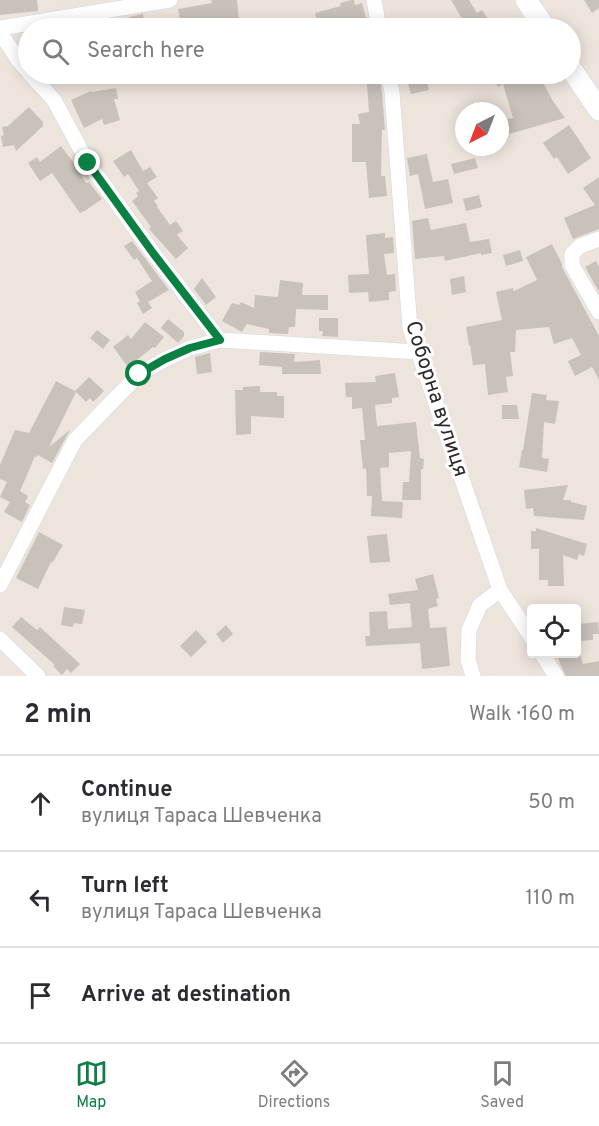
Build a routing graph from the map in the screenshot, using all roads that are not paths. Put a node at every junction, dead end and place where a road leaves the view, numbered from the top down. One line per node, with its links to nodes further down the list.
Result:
1 (170, 0): 4 (street)
2 (374, 0): 5 (street)
3 (526, 0): 6 (street)
4 (68, 18)
5 (378, 18)
6 (538, 18)
7 (18, 27): 8 (street)
8 (0, 30): 9 (street)
9 (18, 60)
10 (581, 83): 13 (street)
11 (40, 84): 16 (street)
12 (390, 84): 17 (street, Соборна вулиця)
13 (599, 110)
14 (599, 240): 15 (street)
15 (599, 312)
16 (220, 340): 17 (street); 18 (street)
17 (418, 352): 19 (street, Соборна вулиця)
18 (0, 585)
19 (500, 590): 20 (street, Соборна вулиця); 24 (street)
20 (527, 632)
21 (0, 639): 23 (street)
22 (545, 658): 25 (street)
23 (38, 676)
24 (472, 676)
25 (556, 676)

